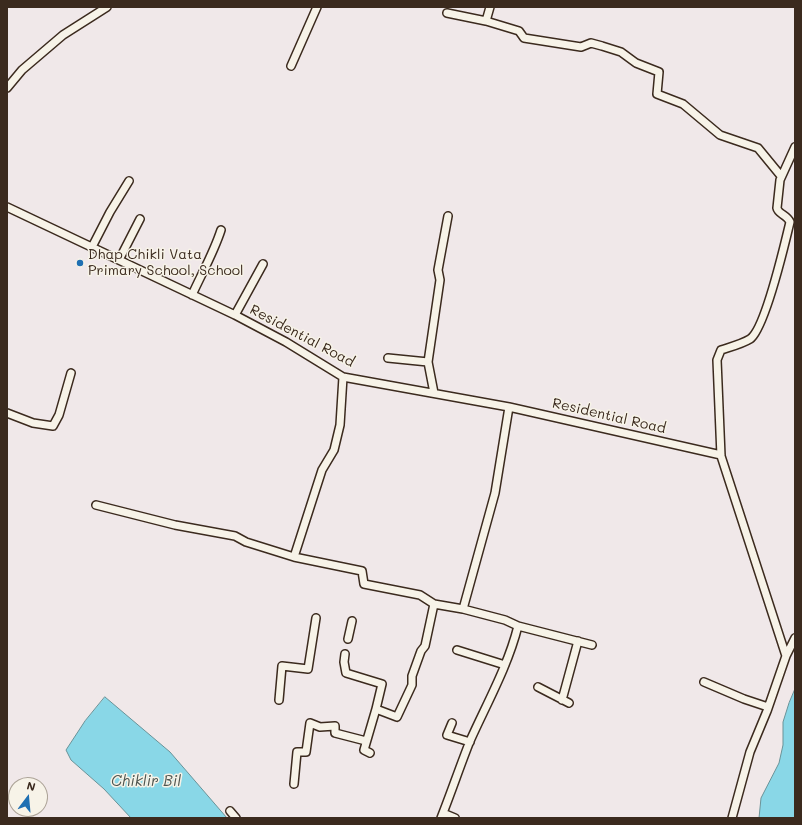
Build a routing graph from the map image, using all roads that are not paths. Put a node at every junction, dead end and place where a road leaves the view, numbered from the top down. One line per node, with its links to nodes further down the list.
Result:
1 (107, 7): 7 (street)
2 (317, 7): 6 (street)
3 (490, 7): 5 (street)
4 (447, 13): 5 (street)
5 (486, 21): 9 (street)
6 (291, 66)
7 (7, 88)
8 (795, 147): 9 (street)
9 (781, 176): 27 (street)
10 (129, 181): 15 (street)
11 (7, 207): 15 (street, Residential Road)
12 (448, 216): 21 (street)
13 (140, 219): 16 (street)
14 (221, 230): 18 (street)
15 (92, 247): 16 (street, Residential Road)
16 (120, 260): 18 (street, Residential Road)
17 (263, 264): 19 (street)
18 (192, 295): 19 (street, Residential Road)
19 (235, 315): 23 (street, Residential Road)
20 (388, 358): 21 (street)
21 (428, 362): 24 (street)
22 (70, 373): 26 (street)
23 (343, 377): 24 (street, Residential Road); 29 (street)
24 (434, 393): 25 (street, Residential Road)
25 (509, 407): 27 (street, Residential Road); 31 (street)
26 (7, 413)
27 (721, 455): 41 (street)
28 (96, 505): 29 (street)
29 (294, 557): 30 (street)
30 (434, 604): 31 (street); 47 (street)
31 (463, 609): 34 (street)
32 (316, 618): 45 (street)
33 (352, 621): 36 (street)
34 (518, 626): 37 (street); 42 (street)
35 (795, 638): 41 (street)
36 (348, 639)
37 (578, 641): 38 (street); 44 (street)
38 (592, 645)
39 (457, 650): 42 (street)
40 (345, 654): 47 (street)
41 (786, 656): 46 (street)
42 (505, 665): 50 (street)
43 (704, 682): 46 (street)
44 (538, 687)
45 (279, 700)
46 (768, 707): 57 (street)
47 (376, 709): 49 (street)
48 (452, 723): 50 (street)
49 (366, 741): 51 (street); 52 (street)
50 (470, 742): 54 (street)
51 (370, 753)
52 (294, 784)
53 (230, 811): 55 (street)
54 (442, 815): 56 (street)
55 (236, 818)
56 (455, 818)
57 (732, 818)

